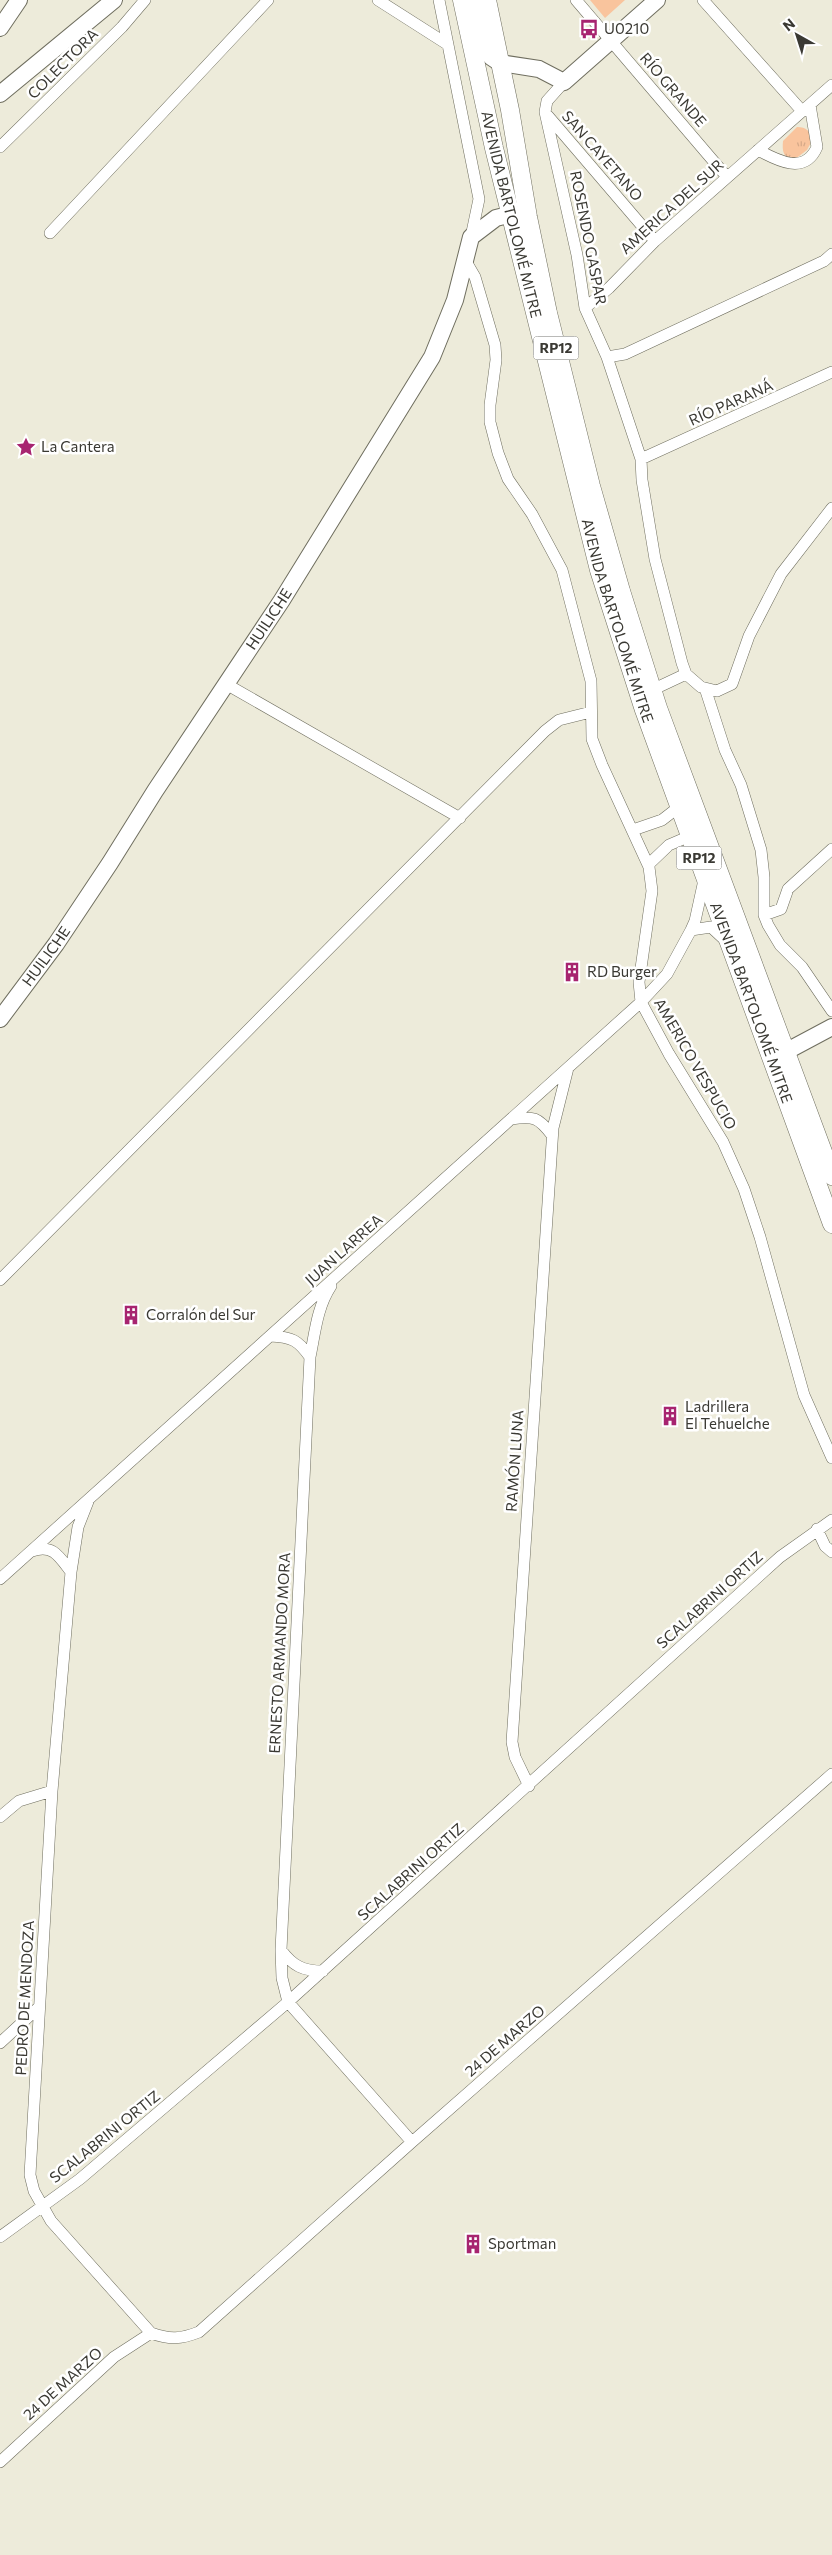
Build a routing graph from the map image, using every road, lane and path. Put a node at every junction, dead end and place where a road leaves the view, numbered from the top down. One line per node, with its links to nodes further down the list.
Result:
1 (19, 0): 13 (street)
2 (114, 0): 19 (street)
3 (145, 0): 22 (street, COLECTORA)
4 (268, 0): 26 (street)
5 (378, 0): 15 (street)
6 (439, 0): 15 (street)
7 (462, 0): 25 (main road, AVENIDA BARTOLOMÉ MITRE / RP12)
8 (471, 0): 16 (street)
9 (487, 0): 16 (main road, AVENIDA BARTOLOMÉ MITRE / RP12)
10 (576, 0): 14 (street, RÍO GRANDE)
11 (657, 0): 14 (street)
12 (703, 0): 20 (street)
13 (0, 28)
14 (611, 41): 17 (street); 24 (street, RÍO GRANDE)
15 (447, 44): 27 (street)
16 (500, 63): 17 (street); 39 (main road, AVENIDA BARTOLOMÉ MITRE / RP12)
17 (564, 82): 21 (street)
18 (832, 85): 20 (street, AMERICA DEL SUR)
19 (0, 94)
20 (806, 108): 23 (street, AMERICA DEL SUR); 23 (street)
21 (545, 112): 28 (street, SAN CAYETANO); 31 (street, ROSENDO GASPAR)
22 (0, 147)
23 (758, 150): 24 (street, AMERICA DEL SUR)
24 (727, 177): 28 (street, AMERICA DEL SUR)
25 (512, 214): 27 (street); 41 (main road, AVENIDA BARTOLOMÉ MITRE / RP12)
26 (50, 233)
27 (471, 237): 29 (street, HUILICHE)
28 (655, 241): 31 (street, AMERICA DEL SUR)
29 (464, 258): 37 (street, HUILICHE); 40 (street, AMERICO VESPUCIO)
30 (829, 261): 32 (street)
31 (585, 308): 32 (street, ROSENDO GASPAR)
32 (607, 357): 34 (street, ROSENDO GASPAR)
33 (832, 374): 34 (street, RÍO PARANÁ)
34 (641, 459): 36 (street, ROSENDO GASPAR)
35 (832, 508): 38 (street)
36 (686, 674): 38 (street); 39 (street)
37 (226, 684): 42 (street); 53 (street, HUILICHE)
38 (705, 688): 48 (street)
39 (652, 690): 55 (main road, AVENIDA BARTOLOMÉ MITRE / RP12)
40 (591, 712): 42 (street); 43 (street, AMERICO VESPUCIO)
41 (680, 806): 43 (street); 44 (main road, AVENIDA BARTOLOMÉ MITRE / RP12)
42 (460, 818): 62 (street)
43 (633, 830): 46 (street, AMERICO VESPUCIO)
44 (690, 836): 46 (street); 47 (main road, AVENIDA BARTOLOMÉ MITRE / RP12)
45 (832, 849): 48 (street)
46 (648, 865): 51 (street, AMERICO VESPUCIO)
47 (704, 874): 49 (street, JUAN LARREA); 50 (main road, AVENIDA BARTOLOMÉ MITRE / RP12)
48 (764, 915): 52 (street)
49 (691, 930): 50 (street); 51 (street, JUAN LARREA)
50 (733, 949): 60 (main road, AVENIDA BARTOLOMÉ MITRE / RP12)
51 (641, 1002): 56 (street, JUAN LARREA); 65 (street, AMERICO VESPUCIO)
52 (832, 1011)
53 (0, 1019)
54 (832, 1027): 55 (street)
55 (787, 1051): 59 (main road, AVENIDA BARTOLOMÉ MITRE / RP12)
56 (568, 1068): 57 (street, JUAN LARREA); 58 (street, RAMÓN LUNA)
57 (512, 1119): 58 (street); 61 (street, JUAN LARREA)
58 (552, 1135): 74 (street, RAMÓN LUNA)
59 (832, 1176)
60 (832, 1224)
61 (338, 1276): 63 (street, JUAN LARREA); 64 (street, ERNESTO ARMANDO MORA)
62 (0, 1280)
63 (270, 1336): 64 (street); 66 (street, JUAN LARREA)
64 (310, 1357): 77 (street, ERNESTO ARMANDO MORA)
65 (832, 1458)
66 (89, 1499): 69 (street, JUAN LARREA); 71 (street, PEDRO DE MENDOZA)
67 (832, 1520): 68 (street, SCALABRINI ORTIZ)
68 (817, 1530): 70 (street); 74 (street, SCALABRINI ORTIZ)
69 (30, 1551): 71 (street); 72 (street, JUAN LARREA)
70 (832, 1552)
71 (71, 1572): 75 (street, PEDRO DE MENDOZA)
72 (0, 1579)
73 (832, 1774): 82 (street, 24 DE MARZO)
74 (529, 1786): 78 (street, SCALABRINI ORTIZ)
75 (52, 1791): 76 (street); 80 (street, PEDRO DE MENDOZA)
76 (0, 1817)
77 (280, 1950): 78 (street); 79 (street, ERNESTO ARMANDO MORA)
78 (323, 1971): 79 (street, SCALABRINI ORTIZ)
79 (288, 2002): 82 (street, ERNESTO ARMANDO MORA); 83 (street, SCALABRINI ORTIZ)
80 (40, 2007): 81 (street); 83 (street, PEDRO DE MENDOZA)
81 (0, 2043)
82 (412, 2142): 85 (street, 24 DE MARZO)
83 (41, 2206): 84 (street, SCALABRINI ORTIZ); 85 (street, PEDRO DE MENDOZA)
84 (0, 2236)
85 (151, 2333): 86 (street, 24 DE MARZO)
86 (0, 2462)

